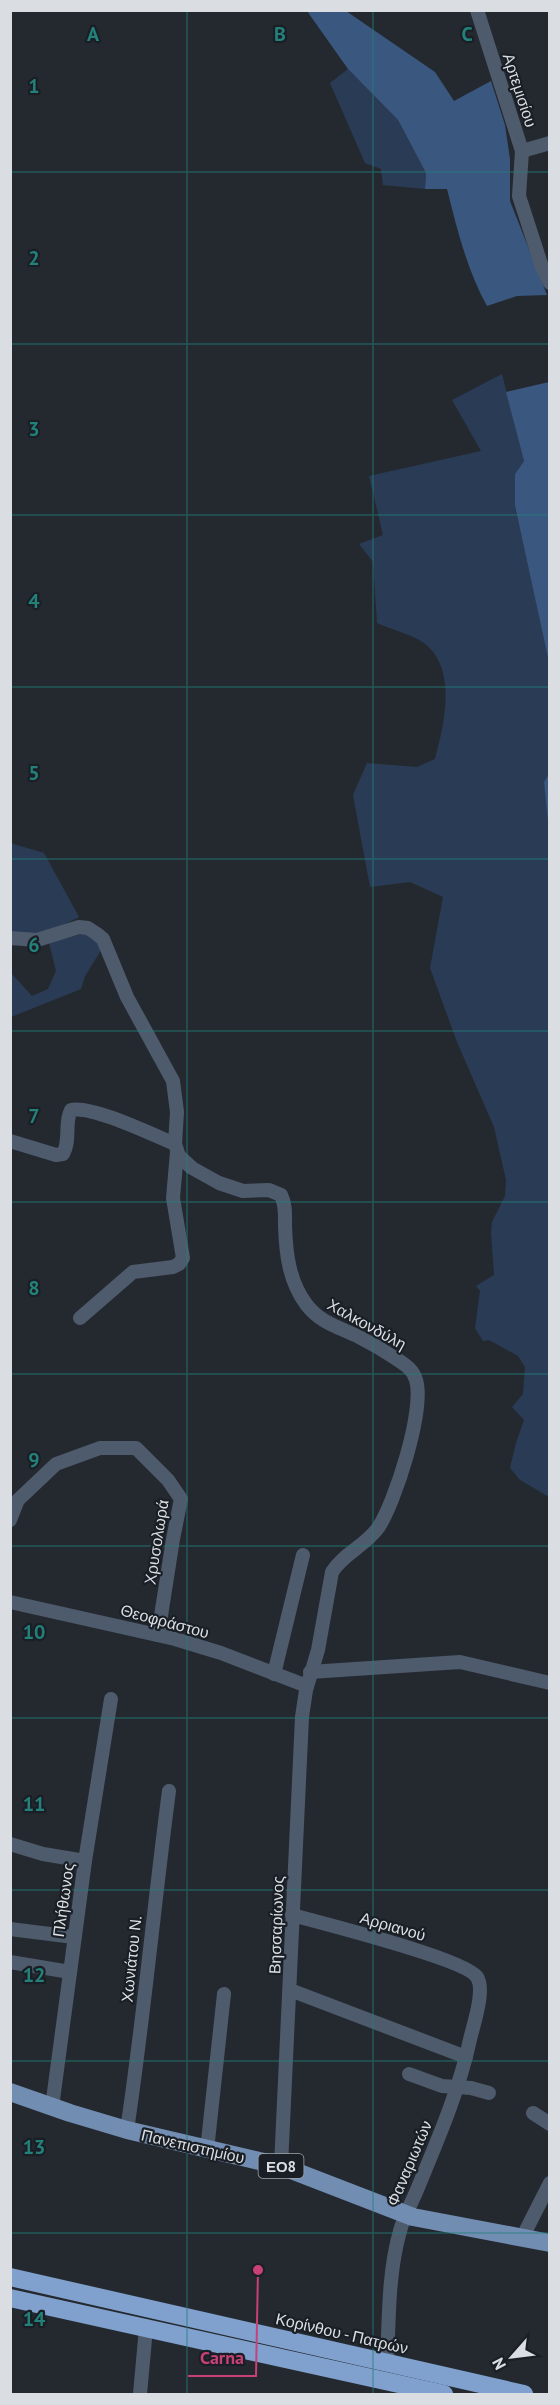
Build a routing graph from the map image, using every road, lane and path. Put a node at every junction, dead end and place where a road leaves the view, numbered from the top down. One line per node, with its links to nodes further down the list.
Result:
1 (477, 10): 3 (street, Αρτεμισίου)
2 (549, 143): 3 (street)
3 (522, 152): 4 (street, Αρτεμισίου)
4 (549, 283)
5 (10, 938): 7 (street)
6 (10, 1141): 7 (street)
7 (176, 1148): 8 (street); 14 (street, Χαλκονδύλη)
8 (80, 1318)
9 (10, 1520): 12 (street, Χρυσολωρά)
10 (303, 1555): 13 (street)
11 (10, 1602): 12 (street, Θεοφράστου)
12 (158, 1635): 13 (street, Θεοφράστου)
13 (274, 1674): 14 (street, Θεοφράστου)
14 (309, 1679): 15 (street); 20 (street, Βησσαρίωνος)
15 (549, 1683)
16 (111, 1699): 19 (street, Πλήθωνος)
17 (169, 1791): 36 (street, Χωνιάτου Ν.)
18 (10, 1844): 19 (street)
19 (85, 1861): 22 (street, Πλήθωνος)
20 (292, 1915): 25 (street, Αρριανού); 26 (street, Βησσαρίωνος)
21 (10, 1929): 22 (street)
22 (74, 1937): 24 (street, Πλήθωνος)
23 (10, 1962): 24 (street)
24 (70, 1972): 33 (street, Πλήθωνος)
25 (479, 1980): 28 (street, Φαναριωτών)
26 (290, 1990): 28 (street); 38 (street, Βησσαρίωνος)
27 (224, 1994): 37 (street)
28 (466, 2057): 30 (street, Φαναριωτών)
29 (409, 2074): 30 (street)
30 (457, 2088): 32 (street); 40 (street, Φαναριωτών)
31 (10, 2092): 33 (main road, Πανεπιστημίου / ΕΟ8)
32 (489, 2093)
33 (52, 2107): 36 (main road, Πανεπιστημίου / ΕΟ8)
34 (533, 2113): 35 (street)
35 (549, 2124)
36 (127, 2130): 37 (main road, Πανεπιστημίου / ΕΟ8)
37 (207, 2150): 38 (main road, Πανεπιστημίου / ΕΟ8)
38 (281, 2166): 40 (main road, Πανεπιστημίου / ΕΟ8)
39 (549, 2183): 41 (street)
40 (406, 2214): 41 (main road, Πανεπιστημίου / ΕΟ8); 46 (street, Φαναριωτών)
41 (522, 2238): 42 (main road, Πανεπιστημίου / ΕΟ8)
42 (549, 2243)
43 (10, 2277): 46 (highway, Κορίνθου - Πατρών)
44 (10, 2298): 45 (highway)
45 (146, 2328): 47 (street); 48 (highway)
46 (387, 2363): 49 (highway, Κορίνθου - Πατρών)
47 (140, 2394)
48 (444, 2394)
49 (524, 2394)

